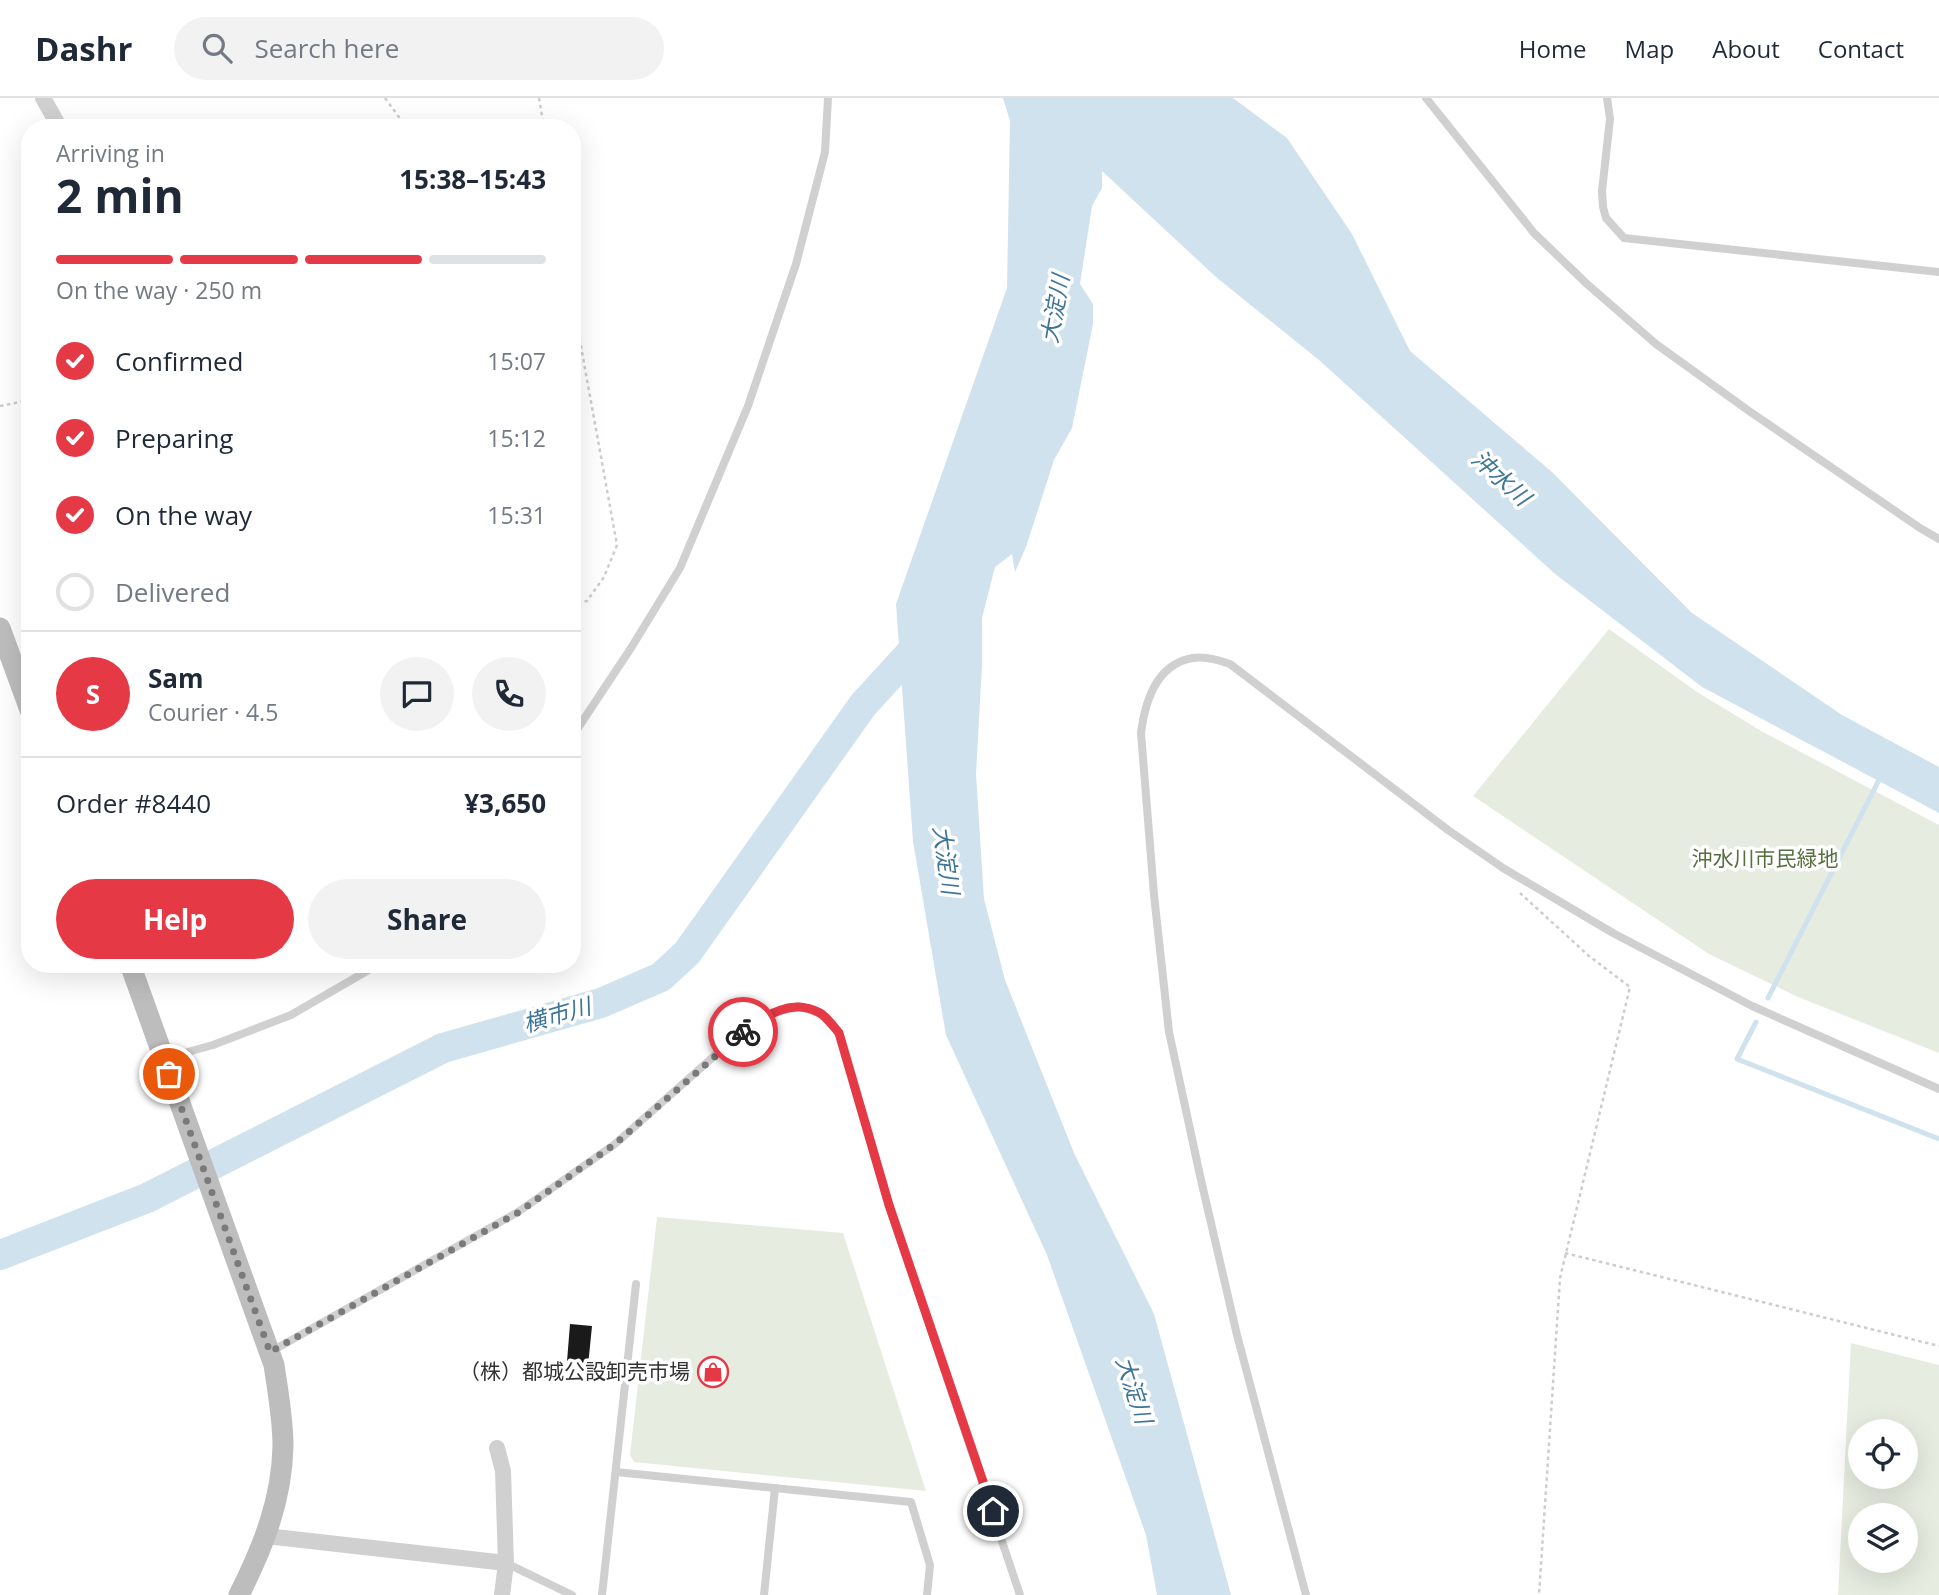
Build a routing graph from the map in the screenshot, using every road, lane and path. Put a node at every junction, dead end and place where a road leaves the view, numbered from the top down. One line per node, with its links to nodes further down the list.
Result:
1 (43, 98): 7 (street)
2 (385, 98): 8 (path)
3 (540, 98): 9 (path)
4 (828, 98): 18 (lane)
5 (1426, 98): 14 (lane)
6 (1607, 98): 10 (lane)
7 (55, 119)
8 (400, 119)
9 (543, 119)
10 (1939, 272)
11 (581, 346): 15 (path)
12 (21, 402): 13 (path)
13 (0, 406)
14 (1939, 539)
15 (581, 602)
16 (0, 628): 17 (street)
17 (21, 685)
18 (581, 723)
19 (1503, 868): 23 (lane); 24 (path); 40 (lane)
20 (133, 973): 22 (street)
21 (363, 973): 22 (lane)
22 (166, 1067): 27 (street)
23 (1939, 1089)
24 (1565, 1253): 26 (path); 41 (path)
25 (636, 1284): 29 (lane)
26 (1939, 1346)
27 (270, 1352): 31 (street); 39 (lane)
28 (497, 1448): 32 (street)
29 (616, 1472): 30 (lane); 36 (lane)
30 (775, 1488): 37 (lane); 38 (lane)
31 (267, 1536): 32 (street); 33 (street)
32 (506, 1563): 34 (street); 35 (lane)
33 (240, 1595)
34 (502, 1595)
35 (572, 1595)
36 (602, 1595)
37 (764, 1595)
38 (927, 1595)
39 (1020, 1595)
40 (1306, 1595)
41 (1539, 1595)

